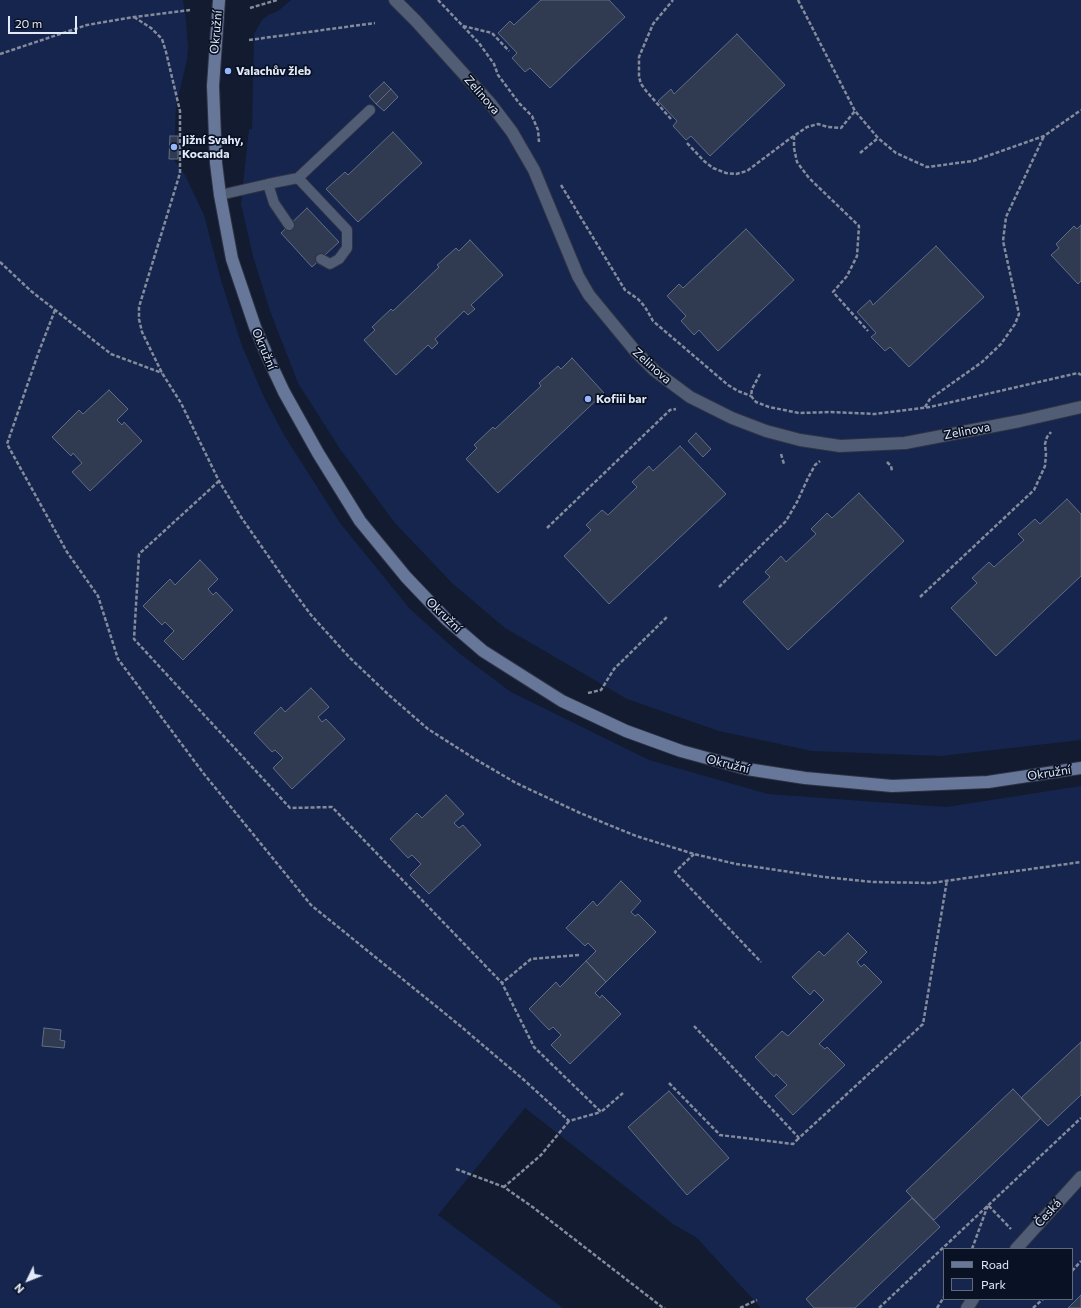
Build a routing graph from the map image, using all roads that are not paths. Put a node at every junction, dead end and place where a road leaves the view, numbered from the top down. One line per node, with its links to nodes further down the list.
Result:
1 (219, 0): 6 (street, Okružní)
2 (395, 0): 9 (street, Zelinova)
3 (370, 110): 4 (lane)
4 (298, 178): 5 (lane); 8 (lane)
5 (268, 184): 6 (lane); 7 (lane)
6 (220, 196): 10 (street, Okružní)
7 (289, 226)
8 (321, 259)
9 (1081, 407)
10 (1081, 768)
11 (1081, 1177): 12 (street, Česká)
12 (1019, 1245)

